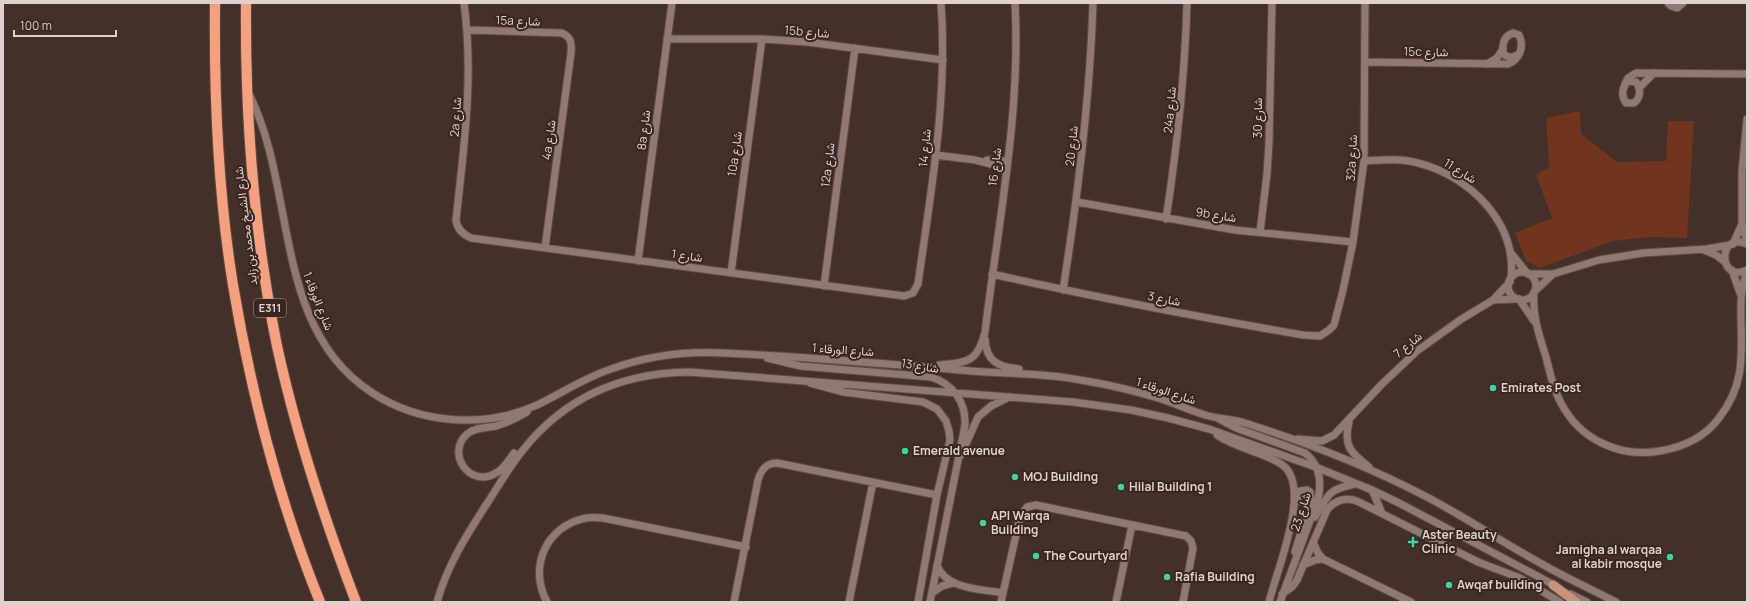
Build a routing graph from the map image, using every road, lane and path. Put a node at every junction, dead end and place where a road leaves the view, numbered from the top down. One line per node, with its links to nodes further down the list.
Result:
1 (215, 3): 99 (highway, شارع الشيخ محمد بن زايد / E311)
2 (246, 3): 27 (highway, شارع الشيخ محمد بن زايد / E311)
3 (464, 3): 13 (street, 2a شارع)
4 (672, 3): 15 (street, 8a شارع)
5 (942, 3): 20 (street, شارع 14)
6 (1015, 3): 31 (street, شارع 16)
7 (1093, 3): 33 (street, شارع 20)
8 (1187, 3): 34 (street, 24a شارع)
9 (1272, 3): 37 (street, شارع 30)
10 (1364, 3): 21 (street, 32a شارع)
11 (1668, 3): 12 (street)
12 (1683, 3)
13 (467, 30): 14 (street, 15a شارع); 36 (street, 2a شارع)
14 (567, 36): 41 (street, 4a شارع)
15 (667, 39): 16 (street, 15b شارع); 44 (street, 8a شارع)
16 (762, 39): 17 (street, 15b شارع); 48 (street, 10a شارع)
17 (855, 48): 20 (street, 15b شارع); 53 (street, 12a شارع)
18 (1503, 49): 19 (street); 19 (street); 22 (street)
19 (1519, 54): 22 (street, 15c شارع)
20 (943, 60): 29 (street, شارع 14)
21 (1365, 62): 22 (street, 15c شارع); 30 (street, 32a شارع)
22 (1487, 64)
23 (1654, 73): 24 (street); 25 (street); 26 (street)
24 (1747, 74)
25 (1626, 84): 26 (street); 26 (street)
26 (1640, 88)
27 (248, 92): 69 (street, شارع الورقاء 1); 100 (highway, شارع الشيخ محمد بن زايد / E311)
28 (1747, 119): 32 (street)
29 (936, 155): 31 (street); 55 (street, شارع 14)
30 (1364, 161): 38 (street, 32a شارع); 43 (street, شارع 11)
31 (1006, 165): 51 (street, شارع 16)
32 (1745, 189): 35 (street)
33 (1077, 202): 34 (street, 9b شارع); 54 (street, شارع 20)
34 (1166, 219): 37 (street, 9b شارع)
35 (1742, 224): 39 (street); 40 (street)
36 (460, 231): 41 (street, شارع 1)
37 (1260, 232): 38 (street, 9b شارع)
38 (1353, 242): 60 (street, 32a شارع)
39 (1747, 243): 40 (street)
40 (1731, 244): 42 (street); 45 (street)
41 (545, 248): 44 (street, شارع 1)
42 (1702, 249): 45 (street); 50 (street)
43 (1511, 253): 49 (street, شارع 11); 52 (street, شارع 11)
44 (638, 261): 48 (street, شارع 1)
45 (1725, 262): 46 (street)
46 (1732, 270): 47 (street); 57 (street)
47 (1747, 271): 57 (street)
48 (731, 273): 53 (street, شارع 1)
49 (1527, 274): 50 (street); 52 (street); 56 (street)
50 (1553, 274): 56 (street)
51 (992, 277): 54 (street, شارع 3); 62 (street, شارع 16)
52 (1510, 280): 58 (street); 59 (street, شارع 7)
53 (824, 286): 55 (street, شارع 1)
54 (1063, 290): 60 (street, شارع 3)
55 (913, 292)
56 (1535, 292): 58 (street); 61 (street)
57 (1740, 294): 61 (street)
58 (1519, 299): 59 (street, شارع 7); 61 (street)
59 (1493, 300): 71 (street, شارع 7)
60 (1337, 311)
61 (1536, 325)
62 (985, 332): 64 (street, شارع 16); 65 (street, شارع 16)
63 (759, 355): 64 (street, شارع الورقاء 1); 67 (street, شارع 13); 69 (street, شارع الورقاء 1)
64 (927, 367): 65 (street, شارع الورقاء 1)
65 (1042, 375): 70 (street, شارع الورقاء 1)
66 (800, 380): 67 (street, شارع الورقاء 1); 72 (street, شارع الورقاء 1); 81 (street)
67 (956, 393): 68 (street, شارع الورقاء 1); 75 (street, شارع 13)
68 (1011, 397): 73 (street, شارع الورقاء 1); 75 (street)
69 (533, 407): 72 (street)
70 (1217, 418): 74 (street, شارع الورقاء 1); 76 (street)
71 (1349, 420): 74 (street, شارع 7); 77 (street)
72 (542, 428): 101 (street, شارع الورقاء 1)
73 (1209, 429): 76 (street, شارع الورقاء 1); 85 (street, شارع 23)
74 (1292, 439): 77 (street, شارع الورقاء 1)
75 (958, 460): 90 (street, شارع 13)
76 (1318, 468): 79 (street, شارع الورقاء 1); 84 (street, شارع 23)
77 (1377, 473): 116 (street, شارع الورقاء 1)
78 (873, 482): 81 (street); 87 (street); 104 (street)
79 (1356, 484): 80 (street, شارع الورقاء 1); 84 (street)
80 (1372, 490): 82 (street); 89 (street, شارع الورقاء 1)
81 (937, 495): 105 (street)
82 (1382, 513): 86 (street); 92 (street)
83 (1132, 525): 97 (street); 108 (street); 109 (street)
84 (1308, 527): 93 (street, شارع 23)
85 (1289, 535): 93 (street); 110 (street, شارع 23)
86 (1313, 542): 88 (street); 91 (street)
87 (746, 547): 102 (street); 103 (street)
88 (1323, 559): 91 (street); 112 (street)
89 (1512, 563): 92 (street); 95 (street, شارع الورقاء 1)
90 (937, 565): 94 (street); 96 (street, شارع 13)
91 (1303, 565): 98 (street)
92 (1494, 568): 113 (street)
93 (1290, 572): 98 (street, شارع 23)
94 (953, 583): 96 (street); 97 (street)
95 (1553, 585): 114 (main road); 115 (street, شارع الورقاء 1)
96 (932, 593): 106 (street, شارع 13)
97 (1003, 593): 107 (street)
98 (1282, 594): 111 (street, شارع 23)
99 (320, 602)
100 (356, 602)
101 (437, 602)
102 (547, 602)
103 (734, 602)
104 (849, 602)
105 (918, 602)
106 (930, 602)
107 (1001, 602)
108 (1116, 602)
109 (1183, 602)
110 (1269, 602)
111 (1280, 602)
112 (1411, 602)
113 (1560, 602)
114 (1576, 602)
115 (1587, 602)
116 (1616, 602)

